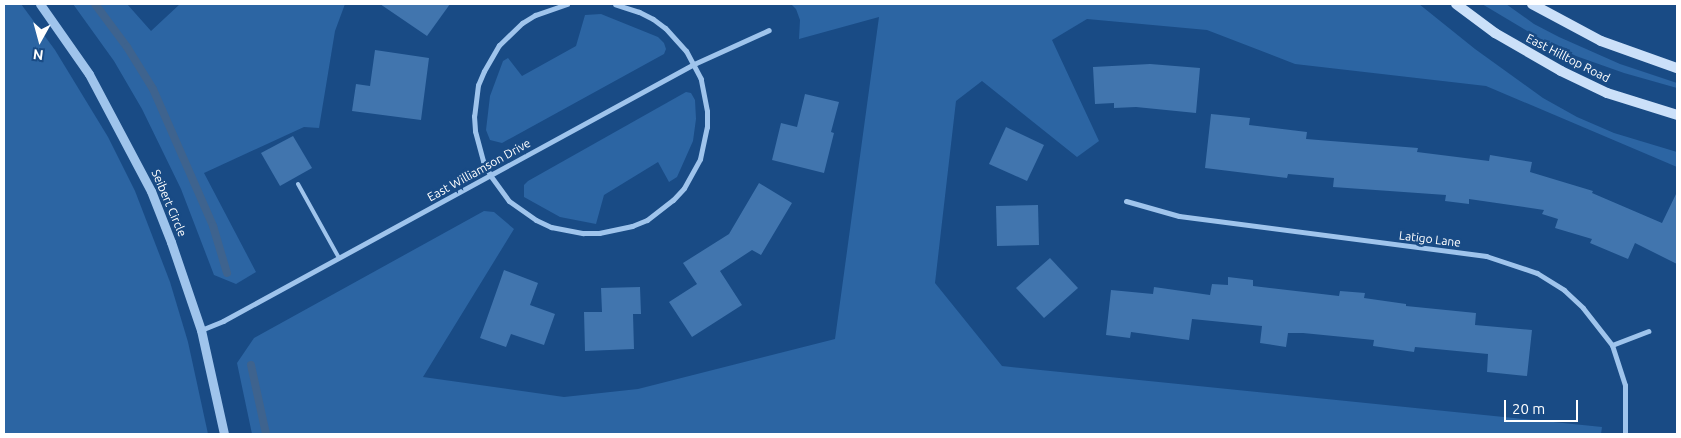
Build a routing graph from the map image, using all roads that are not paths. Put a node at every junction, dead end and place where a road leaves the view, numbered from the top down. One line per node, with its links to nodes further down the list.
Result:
1 (40, 4): 14 (street, Seibert Circle)
2 (567, 4): 10 (street)
3 (615, 4): 7 (street)
4 (1456, 4): 9 (main road, East Hilltop Road)
5 (1532, 4): 8 (main road)
6 (769, 30): 7 (street, East Williamson Drive)
7 (694, 64): 10 (street, East Williamson Drive); 10 (street)
8 (1677, 68)
9 (1677, 115)
10 (490, 175): 13 (street, East Williamson Drive)
11 (298, 184): 13 (lane)
12 (1126, 200): 16 (street, Latigo Lane)
13 (339, 258): 14 (street, East Williamson Drive)
14 (201, 330): 17 (street, Seibert Circle)
15 (1648, 331): 16 (street)
16 (1612, 345): 18 (street, Latigo Lane)
17 (224, 434)
18 (1625, 434)

